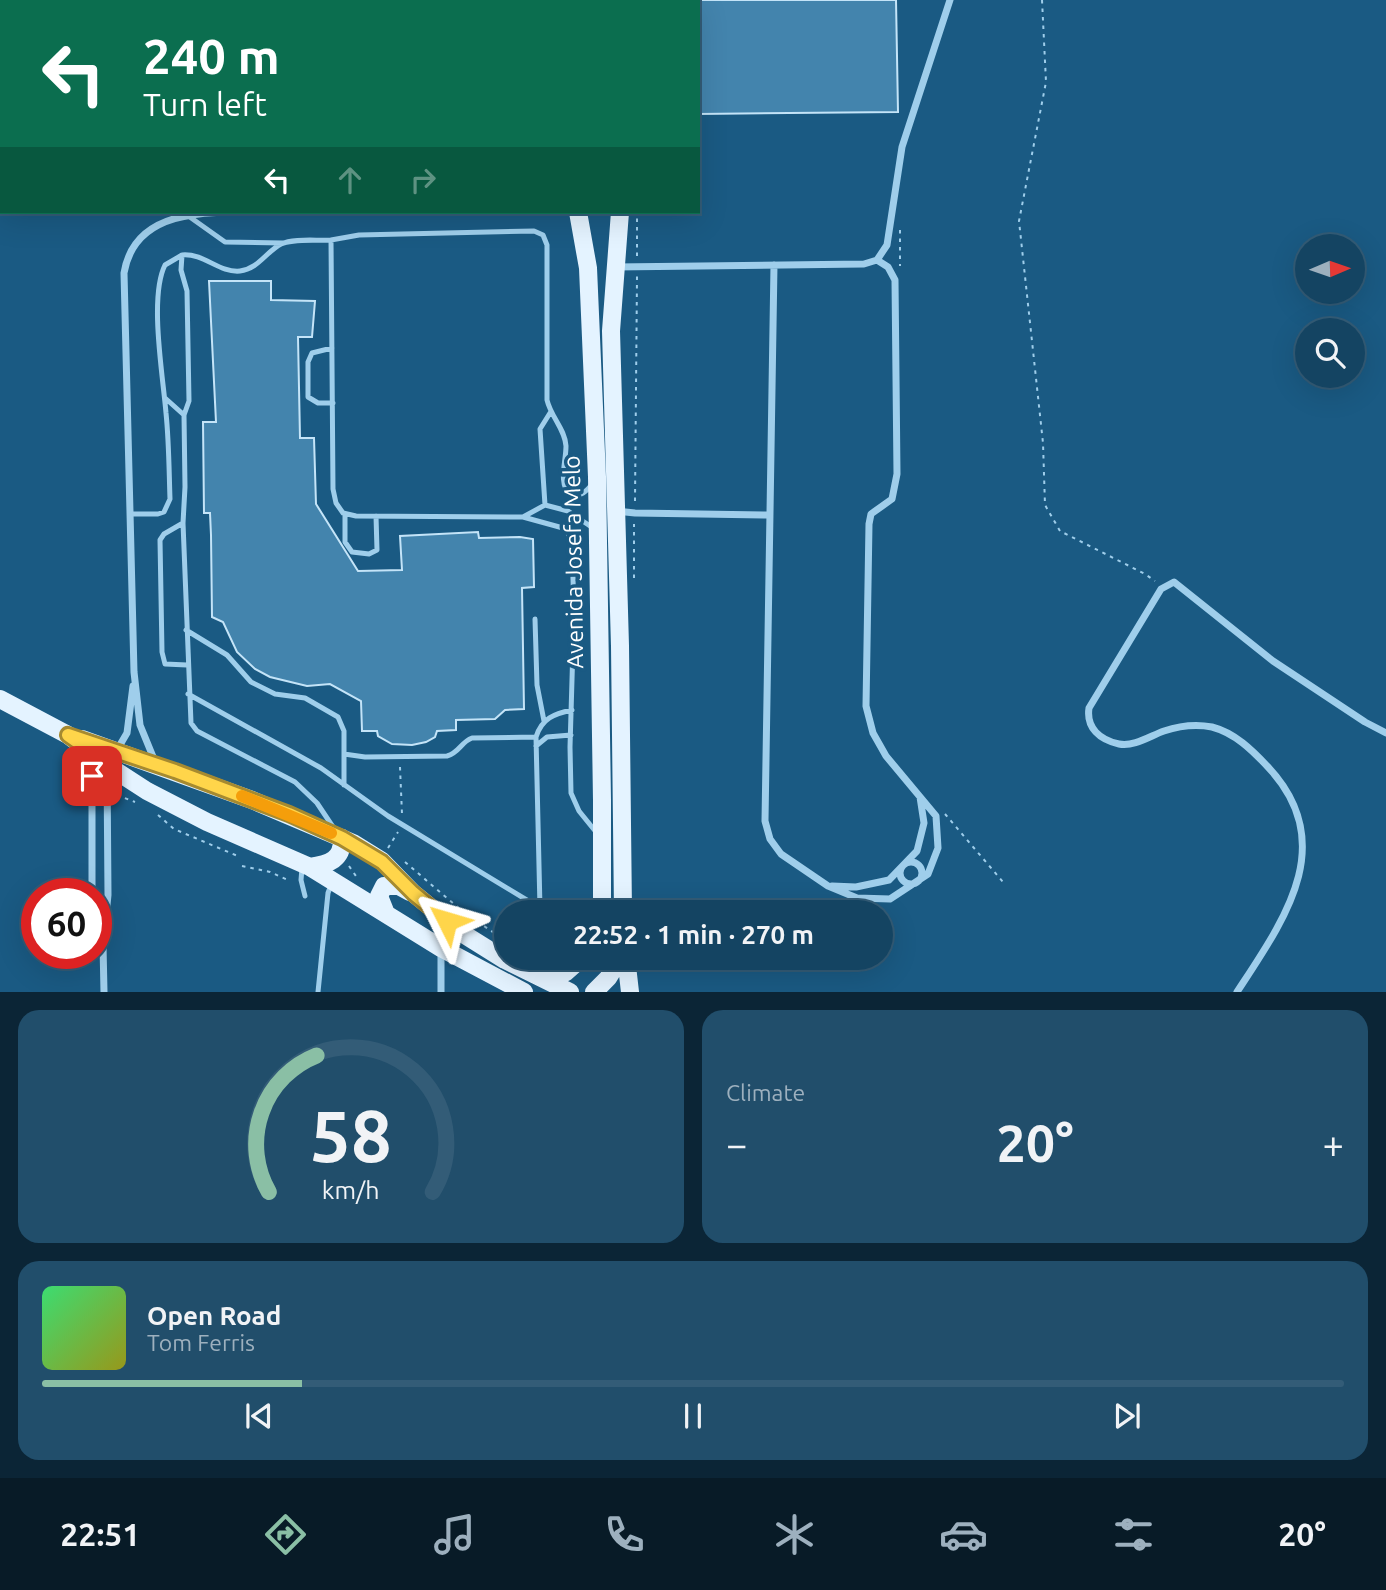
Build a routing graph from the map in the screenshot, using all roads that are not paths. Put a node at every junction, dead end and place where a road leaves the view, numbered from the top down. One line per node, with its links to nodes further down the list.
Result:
1 (950, 0): 9 (street)
2 (223, 214): 4 (street)
3 (578, 214): 17 (main road, Avenida Josefa Melo)
4 (187, 215): 7 (lane); 20 (street)
5 (620, 216): 11 (main road, Avenida Josefa Melo)
6 (331, 240): 7 (lane); 12 (lane); 15 (lane)
7 (284, 243): 8 (lane)
8 (182, 255): 13 (lane); 16 (lane)
9 (877, 260): 10 (street); 45 (street)
10 (774, 265): 11 (street); 22 (street)
11 (615, 267): 19 (main road, Avenida Josefa Melo)
12 (332, 348): 14 (lane); 14 (lane)
13 (164, 397): 16 (lane); 20 (lane)
14 (333, 403): 21 (lane)
15 (550, 413): 17 (lane); 18 (lane)
16 (184, 415): 25 (lane)
17 (597, 477): 26 (main road, Avenida Josefa Melo)
18 (545, 505): 24 (lane); 26 (lane)
19 (616, 511): 22 (street); 58 (main road, Avenida Josefa Melo)
20 (132, 514): 30 (street)
21 (345, 514): 23 (lane); 23 (lane)
22 (769, 515): 54 (street)
23 (376, 516): 24 (lane)
24 (523, 517): 33 (lane)
25 (183, 523): 28 (lane); 29 (lane)
26 (598, 532): 47 (main road, Avenida Josefa Melo)
27 (535, 619): 34 (lane)
28 (186, 630): 29 (lane); 41 (lane)
29 (187, 665): 31 (lane)
30 (134, 671): 42 (street); 43 (street)
31 (188, 694): 44 (lane); 46 (lane)
32 (0, 699): 36 (main road)
33 (572, 710): 34 (lane); 37 (lane)
34 (544, 721): 38 (lane)
35 (1386, 733): 73 (street)
36 (68, 735): 40 (main road); 42 (main road)
37 (571, 735): 39 (lane); 47 (lane)
38 (536, 737): 39 (lane); 41 (lane)
39 (536, 746): 44 (lane)
40 (92, 752): 42 (main road); 50 (street)
41 (344, 754): 44 (lane)
42 (112, 757): 43 (main road); 48 (main road); 51 (street)
43 (156, 764): 46 (main road)
44 (344, 785)
45 (919, 793): 49 (street); 52 (street)
46 (342, 838): 48 (main road); 55 (main road)
47 (602, 840): 57 (main road, Avenida Josefa Melo)
48 (306, 865): 53 (main road); 56 (lane)
49 (902, 866): 52 (street); 52 (street); 54 (street)
50 (92, 878)
51 (108, 878)
52 (918, 882): 54 (street)
53 (333, 883): 59 (main road); 67 (lane)
54 (828, 886)
55 (413, 893): 59 (main road); 65 (main road)
56 (305, 896)
57 (602, 900)
58 (623, 900)
59 (385, 911): 60 (main road)
60 (441, 948): 68 (street); 69 (main road)
61 (104, 969): 66 (street)
62 (568, 970): 65 (main road)
63 (613, 970): 71 (main road)
64 (624, 970): 72 (main road)
65 (549, 981): 70 (main road)
66 (104, 992)
67 (318, 992)
68 (442, 992)
69 (524, 992)
70 (570, 992)
71 (594, 992)
72 (630, 992)
73 (1237, 992)

